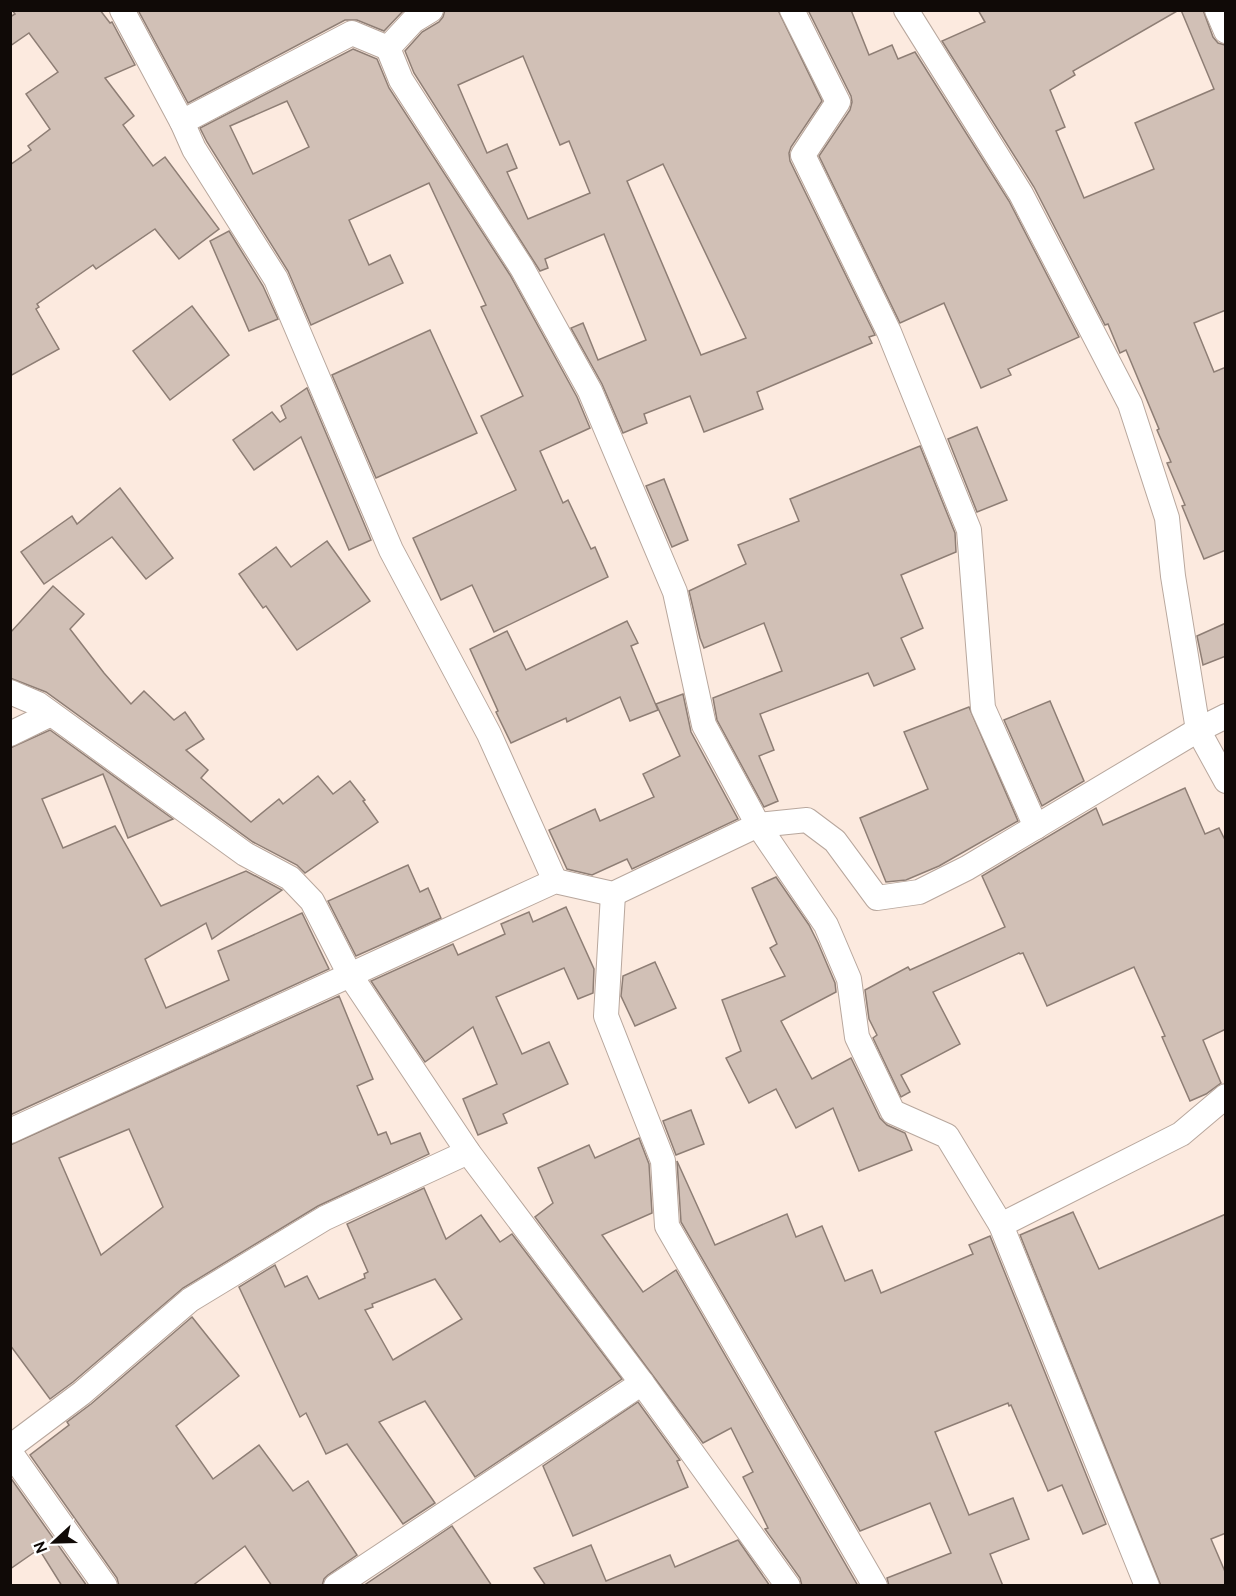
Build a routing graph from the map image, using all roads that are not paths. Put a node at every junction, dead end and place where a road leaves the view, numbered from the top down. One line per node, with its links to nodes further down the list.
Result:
1 (122, 10): 6 (street)
2 (431, 10): 5 (street)
3 (792, 10): 14 (street)
4 (906, 10): 10 (street)
5 (388, 48): 6 (street); 13 (street)
6 (182, 122): 15 (street)
7 (10, 692): 8 (street)
8 (51, 714): 11 (street); 17 (street)
9 (1226, 716): 10 (street)
10 (1198, 730): 12 (street); 14 (street)
11 (10, 734)
12 (1226, 781)
13 (758, 825): 14 (street); 16 (street); 21 (street)
14 (1036, 827)
15 (555, 881): 16 (street); 17 (street)
16 (613, 894): 28 (street)
17 (350, 975): 19 (street); 20 (street)
18 (1226, 1096): 21 (street)
19 (10, 1131)
20 (468, 1152): 22 (street); 23 (street)
21 (1001, 1225): 29 (street)
22 (642, 1383): 26 (street); 27 (street)
23 (10, 1447)
24 (10, 1452): 25 (street)
25 (105, 1586)
26 (336, 1586)
27 (788, 1586)
28 (875, 1586)
29 (1148, 1586)

